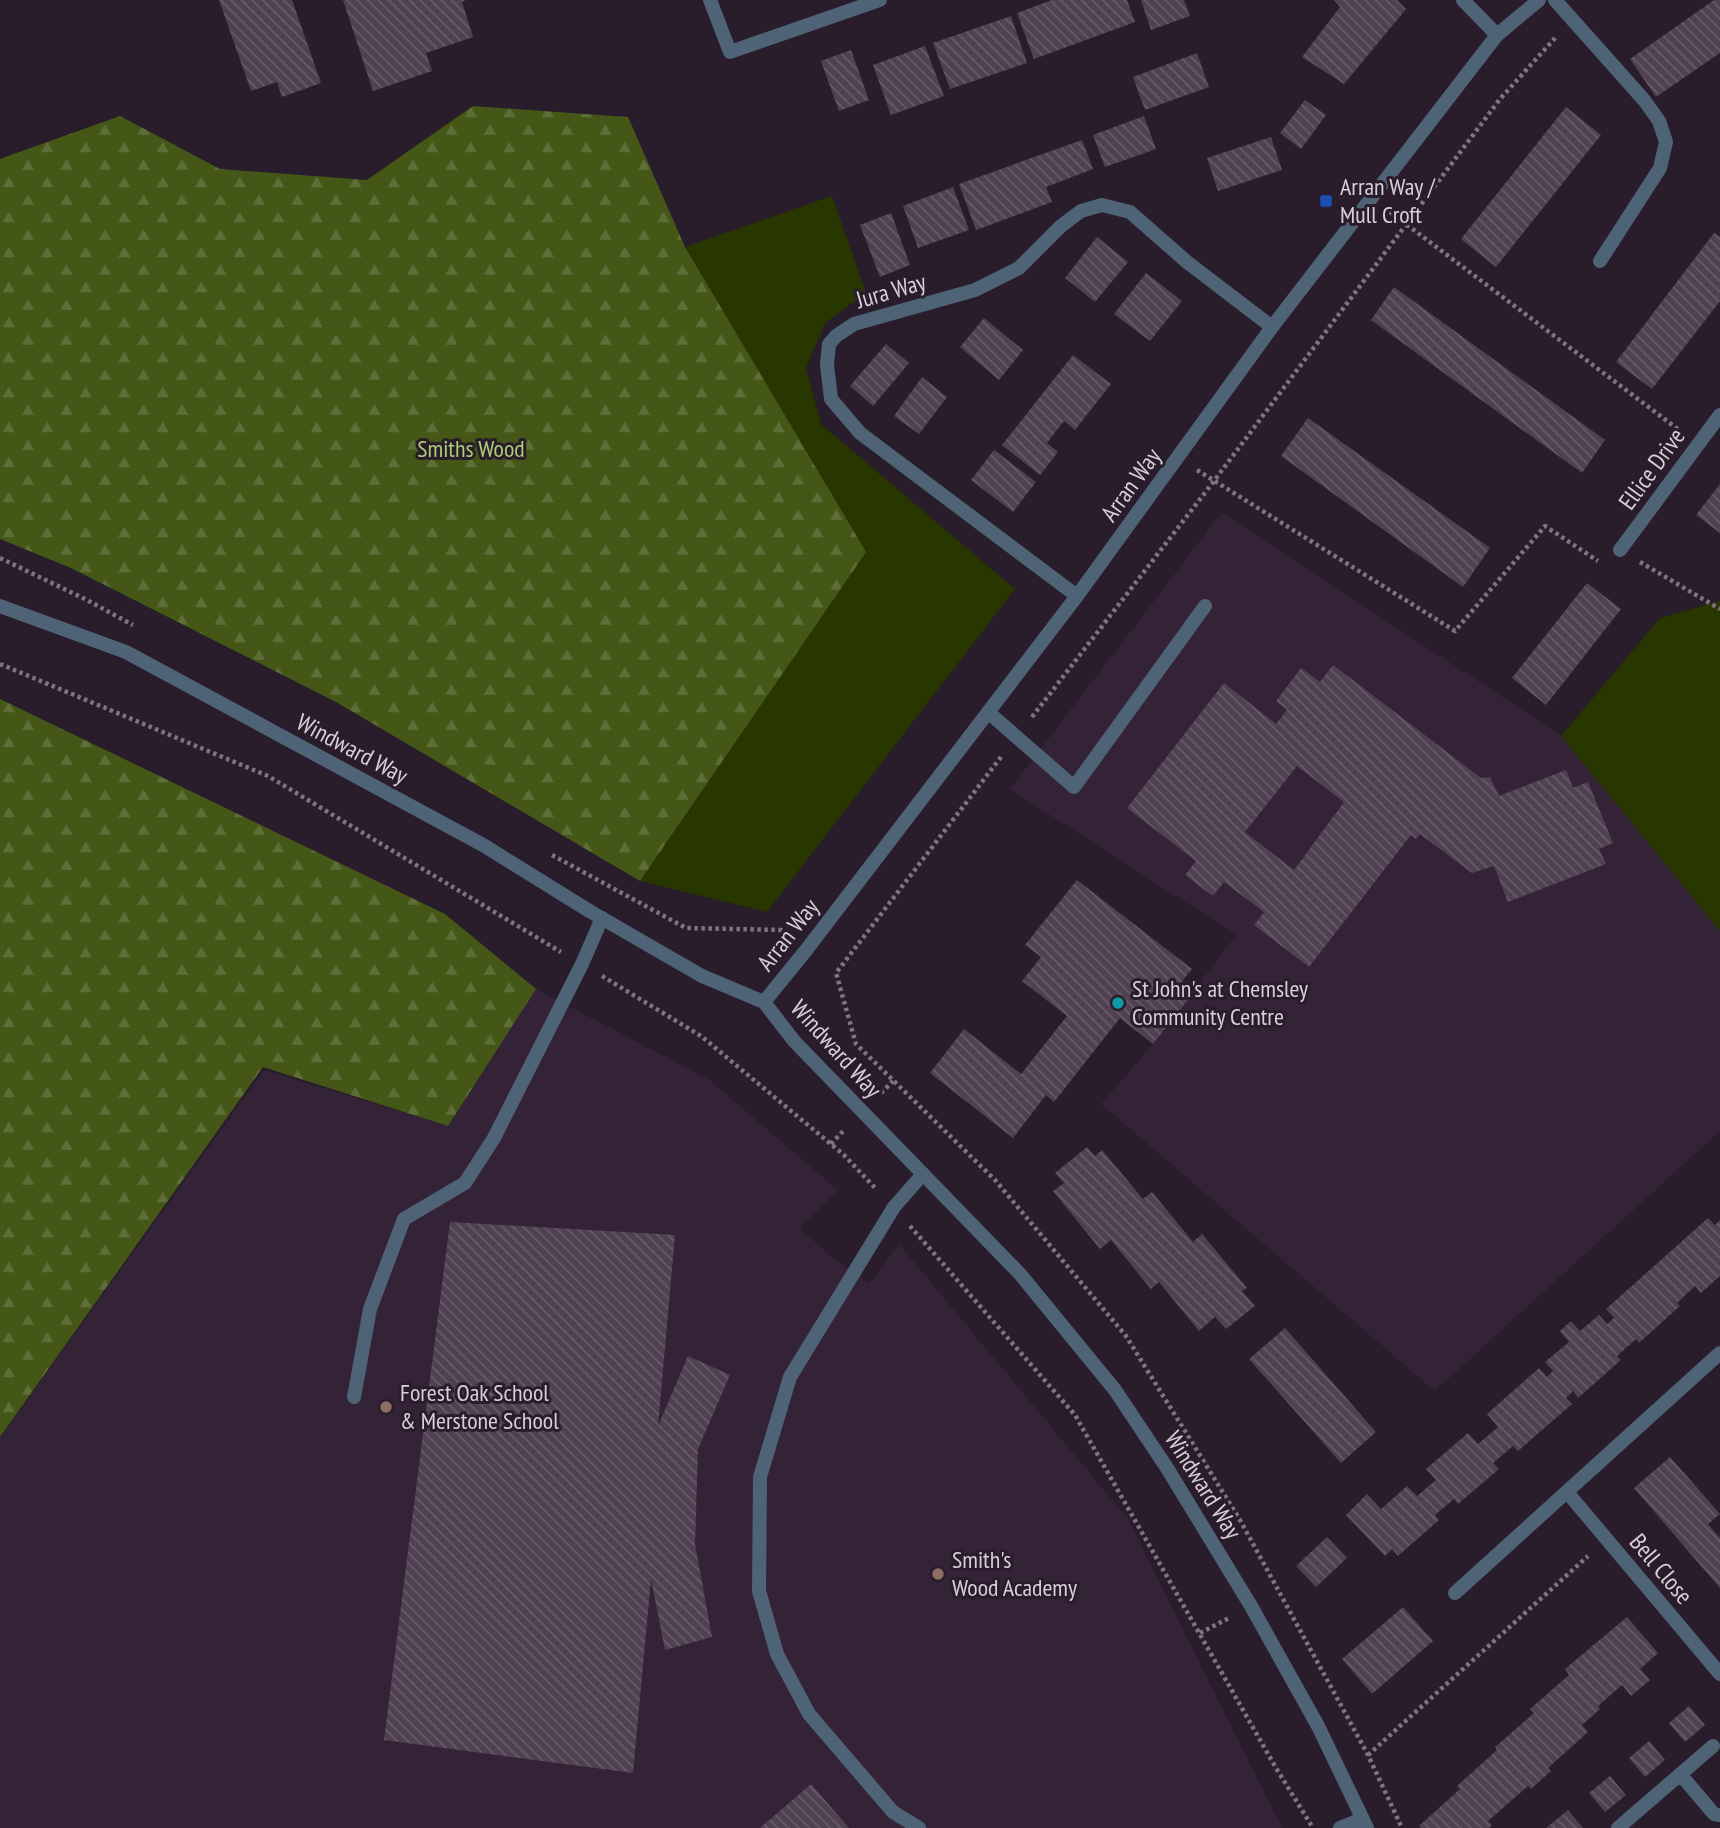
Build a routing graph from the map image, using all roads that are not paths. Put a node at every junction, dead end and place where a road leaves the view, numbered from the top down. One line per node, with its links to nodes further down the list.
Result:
1 (710, 0): 2 (street)
2 (880, 0)
3 (1462, 0): 6 (street)
4 (1539, 0): 6 (street, Arran Way)
5 (1555, 0): 7 (street)
6 (1497, 35): 8 (street, Arran Way)
7 (1600, 261)
8 (1272, 327): 11 (street, Arran Way); 11 (street, Jura Way)
9 (1720, 415): 10 (street, Ellice Drive)
10 (1620, 550)
11 (1077, 596): 14 (street, Arran Way)
12 (0, 606): 15 (street, Windward Way)
13 (1205, 606): 14 (street)
14 (988, 712): 16 (street, Arran Way)
15 (601, 918): 16 (street, Windward Way); 19 (street)
16 (764, 1002): 17 (street, Windward Way)
17 (923, 1174): 26 (street, Windward Way); 27 (street)
18 (1720, 1353): 20 (street)
19 (354, 1397)
20 (1567, 1492): 21 (street); 22 (street, Bell Close)
21 (1455, 1594)
22 (1720, 1674)
23 (1713, 1746): 24 (street)
24 (1680, 1774): 25 (street); 29 (street)
25 (1720, 1815)
26 (1364, 1823): 28 (street)
27 (919, 1828)
28 (1340, 1828)
29 (1618, 1828)

